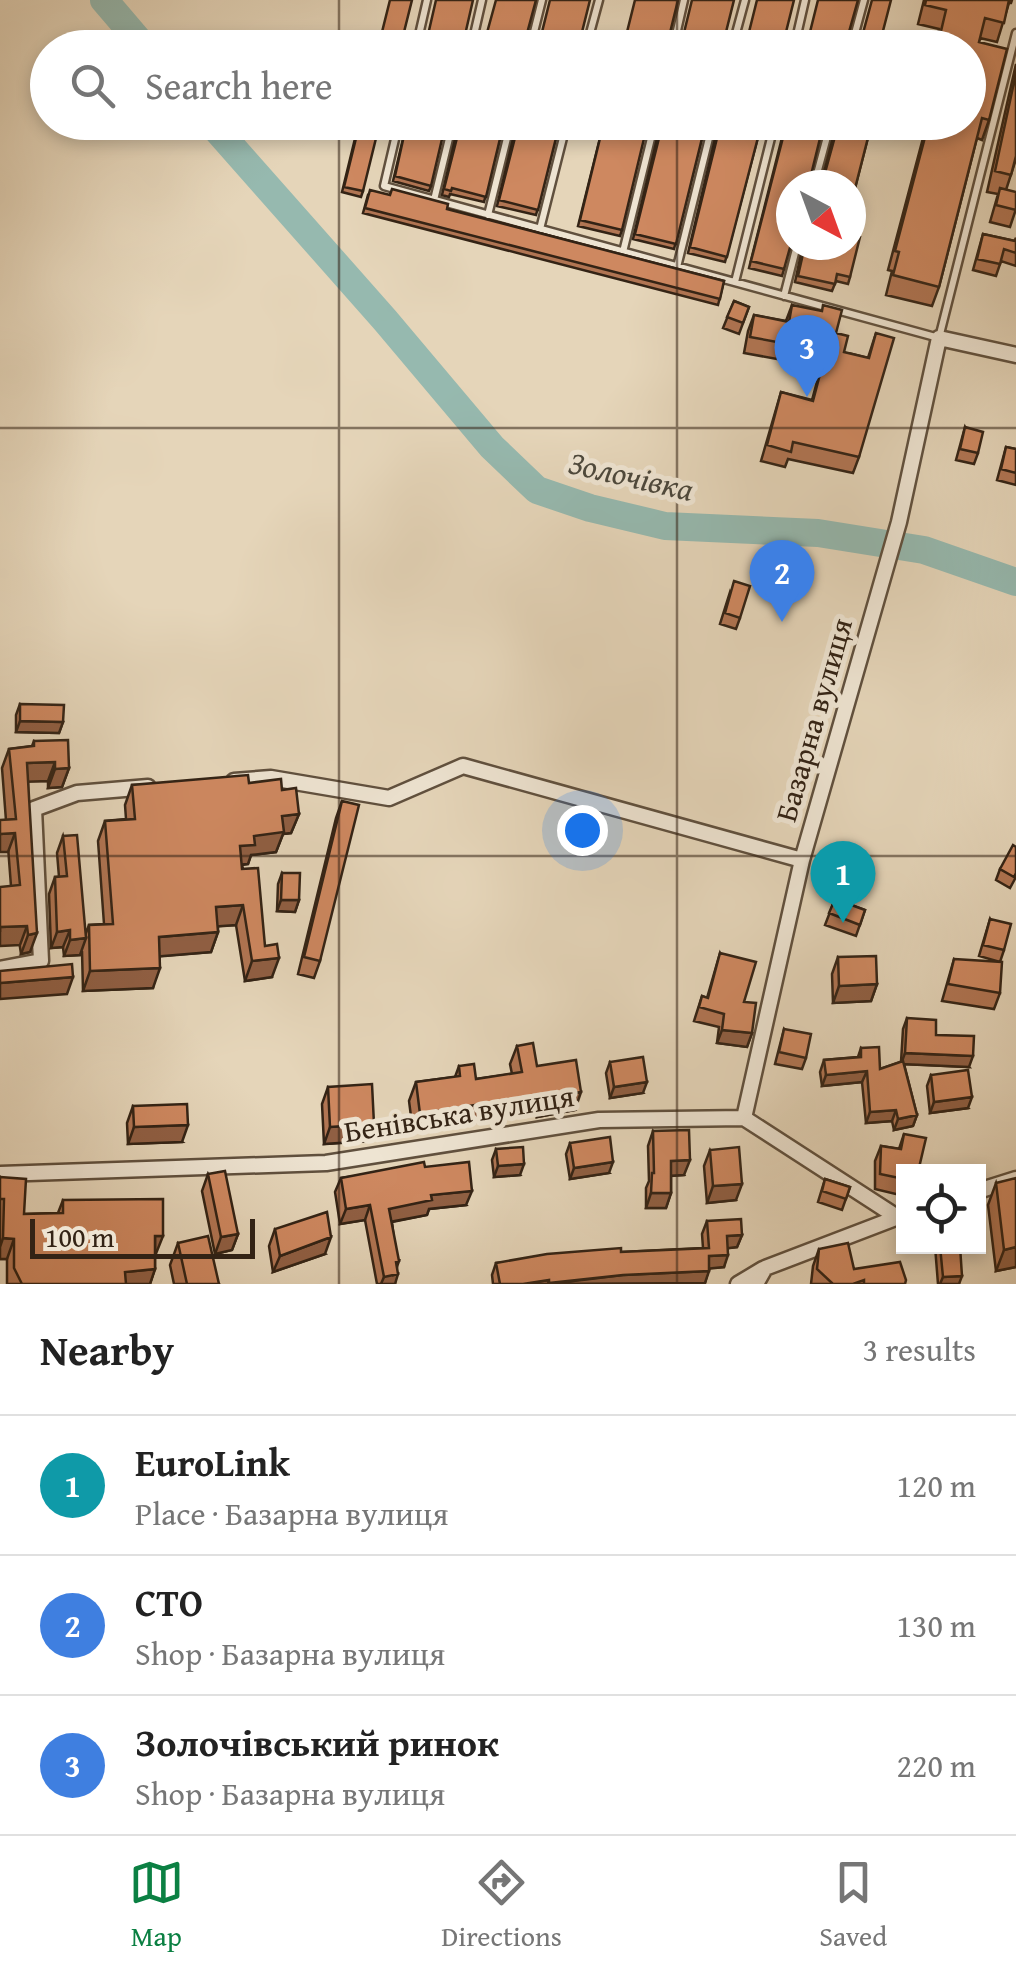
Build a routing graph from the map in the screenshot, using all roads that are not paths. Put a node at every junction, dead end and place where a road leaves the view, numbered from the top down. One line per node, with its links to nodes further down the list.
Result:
1 (427, 0): 9 (lane)
2 (482, 0): 10 (lane)
3 (542, 0): 11 (lane)
4 (599, 0): 12 (lane)
5 (684, 0): 13 (lane)
6 (744, 0): 14 (lane)
7 (806, 0): 15 (lane)
8 (864, 0): 16 (lane)
9 (420, 30)
10 (475, 30)
11 (534, 30)
12 (591, 30)
13 (677, 30)
14 (736, 30)
15 (798, 30)
16 (856, 30)
17 (1016, 34): 35 (lane)
18 (395, 140): 27 (lane)
19 (449, 140): 27 (lane)
20 (507, 140): 28 (lane)
21 (562, 140): 29 (lane)
22 (650, 140): 30 (lane)
23 (709, 140): 32 (lane)
24 (770, 140): 33 (lane)
25 (826, 140): 26 (lane)
26 (818, 170)
27 (434, 200): 28 (lane)
28 (488, 215): 29 (lane)
29 (540, 229): 30 (lane)
30 (623, 252): 32 (lane)
31 (794, 260): 34 (lane)
32 (677, 266): 33 (lane)
33 (734, 282): 34 (lane)
34 (784, 296): 35 (lane)
35 (939, 338): 36 (street); 39 (street, Базарна вулиця)
36 (1016, 355)
37 (213, 782): 39 (street)
38 (155, 786): 40 (street)
39 (802, 860): 41 (street, Базарна вулиця)
40 (0, 970)
41 (744, 1118): 42 (street, Бенівська вулиця); 45 (street)
42 (0, 1174)
43 (1016, 1179): 44 (street)
44 (986, 1188)
45 (896, 1213)
46 (896, 1218): 47 (street)
47 (765, 1268): 48 (street); 49 (street)
48 (738, 1284)
49 (756, 1284)

